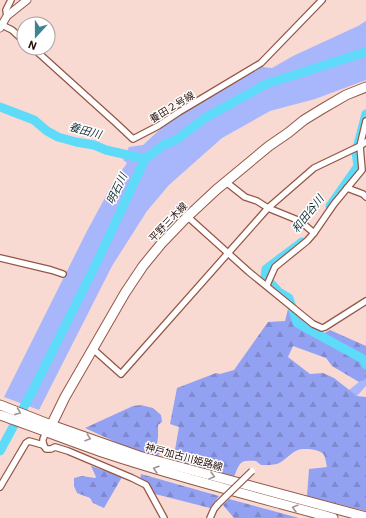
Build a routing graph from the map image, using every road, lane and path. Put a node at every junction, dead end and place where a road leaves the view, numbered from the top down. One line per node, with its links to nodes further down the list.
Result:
1 (11, 0): 4 (street)
2 (27, 0): 4 (street)
3 (322, 0): 7 (street, 養田２号線)
4 (7, 16): 5 (street)
5 (1, 26): 6 (street)
6 (16, 33)
7 (42, 56)
8 (366, 87): 12 (main road, 平野三木線)
9 (366, 121): 11 (street)
10 (366, 142): 11 (street)
11 (360, 146): 13 (street); 15 (street)
12 (226, 182): 15 (street); 16 (main road, 平野三木線)
13 (347, 188): 14 (street); 17 (street)
14 (366, 197)
15 (268, 208): 17 (street); 18 (street)
16 (188, 217): 18 (street); 23 (main road, 平野三木線)
17 (314, 233): 21 (street)
18 (228, 253): 21 (street); 23 (street)
19 (0, 258): 20 (street)
20 (63, 274)
21 (267, 285): 22 (street)
22 (366, 301)
23 (92, 349): 27 (main road, 平野三木線)
24 (0, 405): 26 (main road, 神戸加古川姫路線, one-way to 26)
25 (0, 415): 26 (main road, 神戸加古川姫路線)
26 (34, 423): 27 (main road, 神戸加古川姫路線)
27 (50, 428): 28 (street); 31 (main road, 神戸加古川姫路線, one-way to 31); 34 (main road, 神戸加古川姫路線, one-way to 27)
28 (43, 445): 30 (street); 32 (street)
29 (252, 471): 33 (street, bridge)
30 (0, 487)
31 (366, 517)
32 (164, 518)
33 (210, 518)
34 (333, 518)

